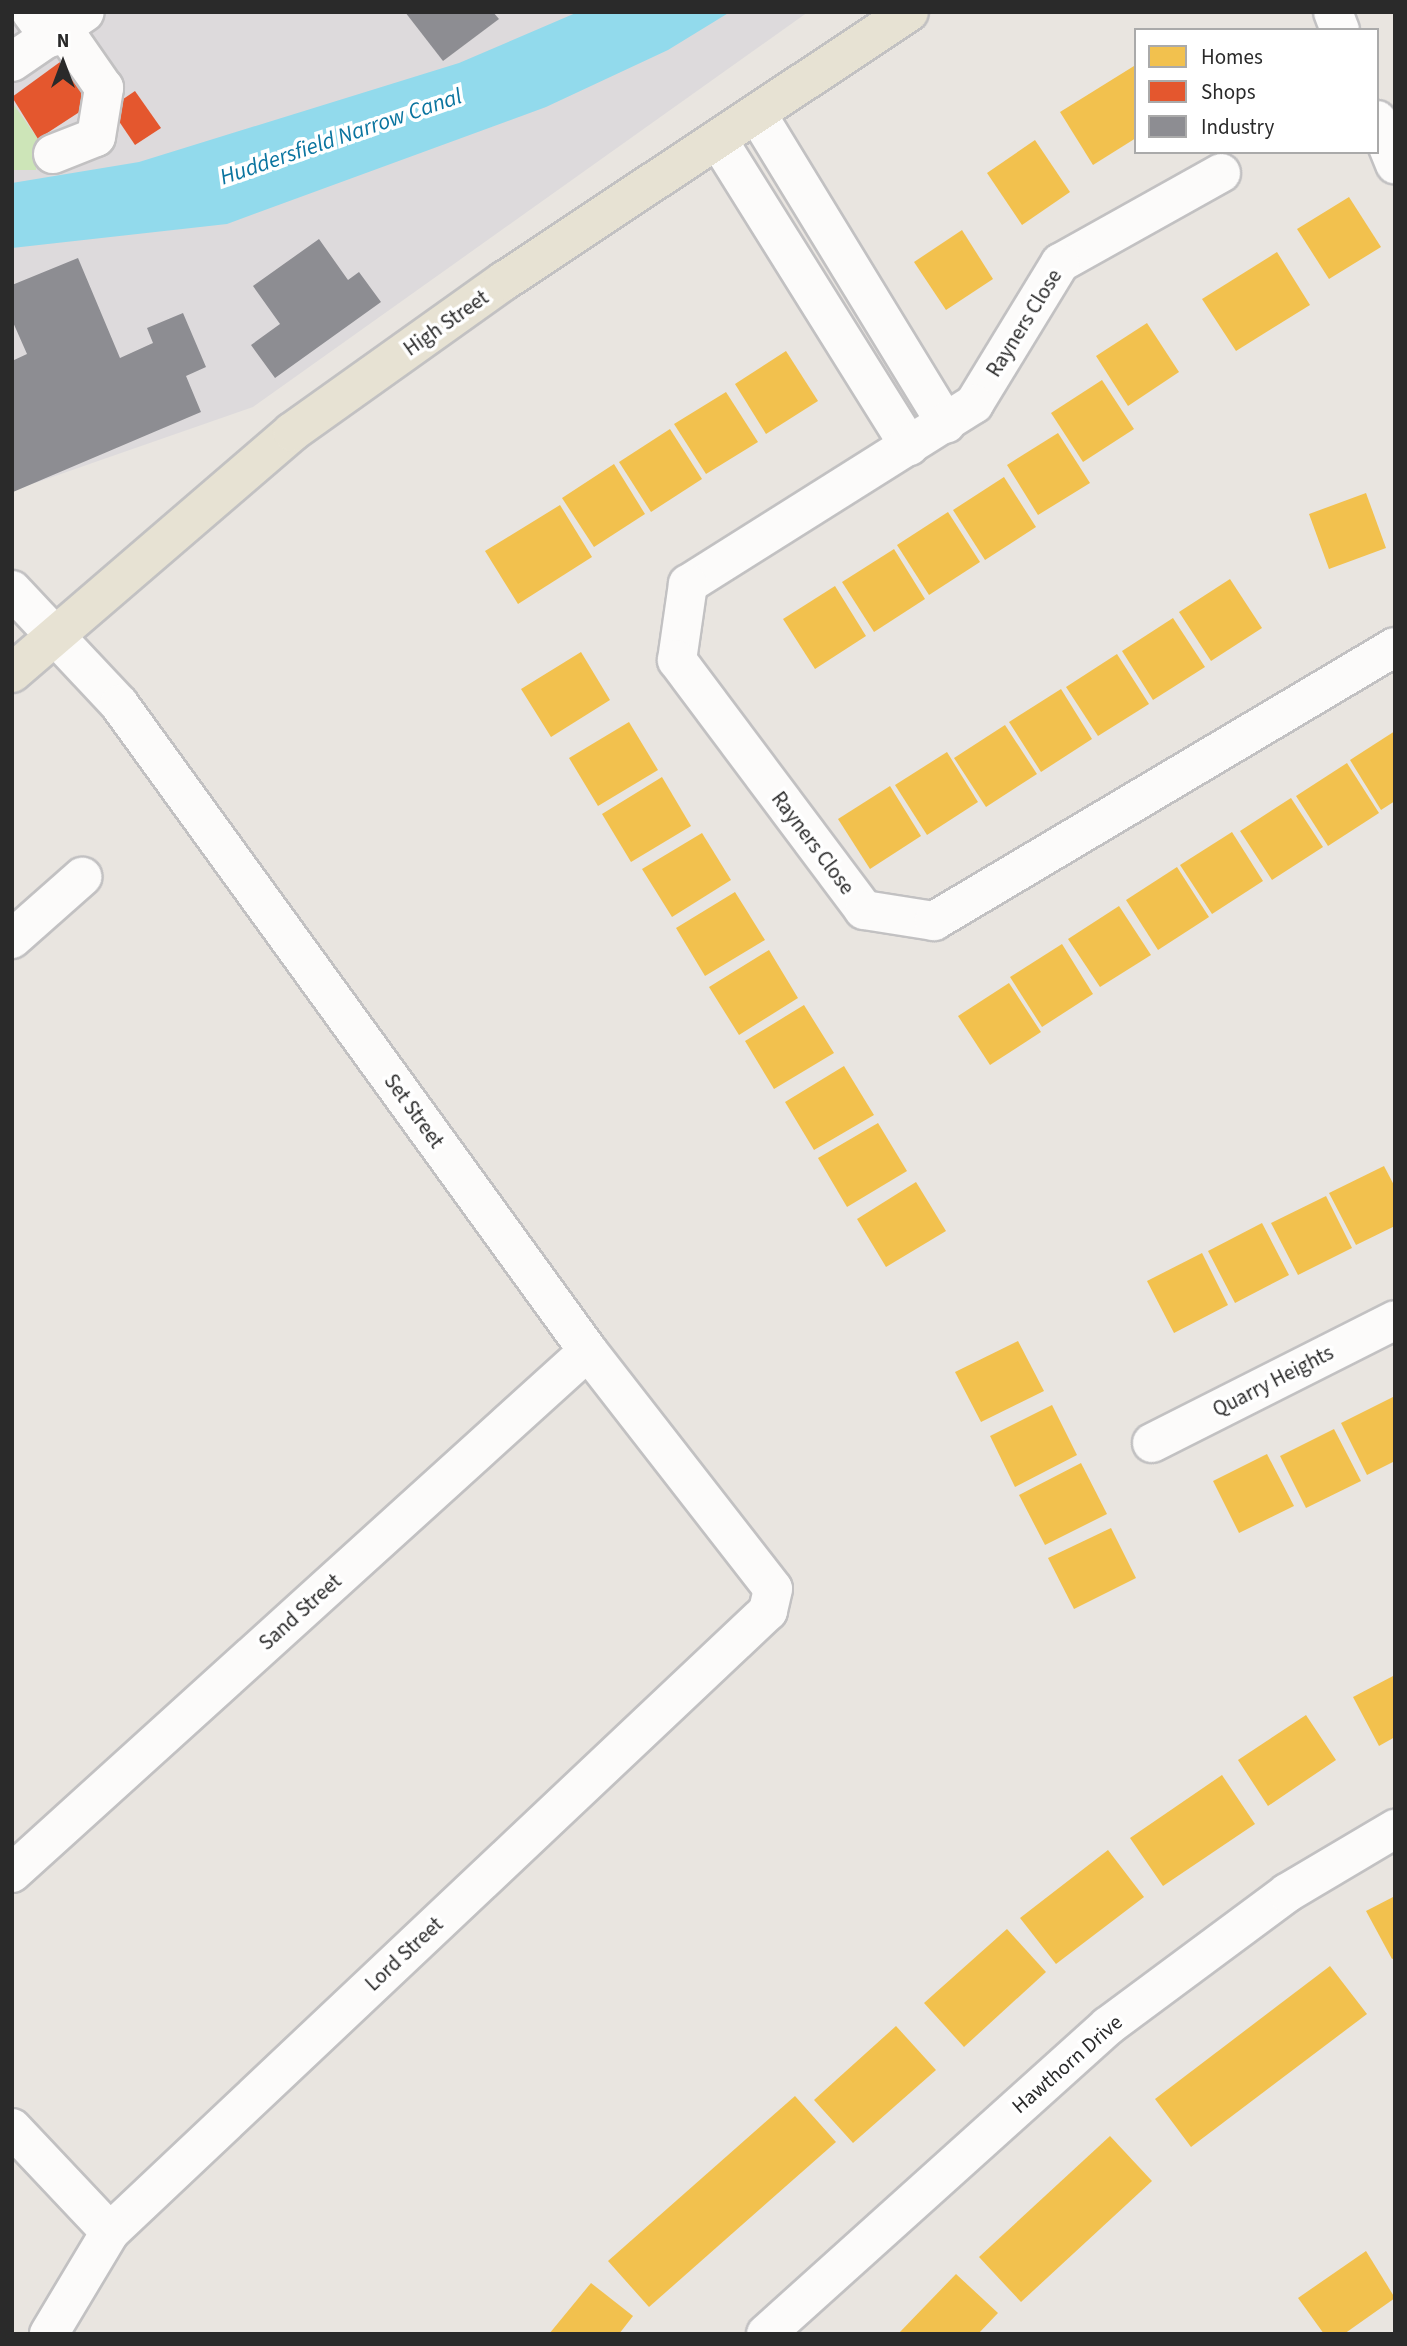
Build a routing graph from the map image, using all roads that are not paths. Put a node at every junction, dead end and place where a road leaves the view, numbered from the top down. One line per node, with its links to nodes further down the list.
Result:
1 (909, 12): 4 (main road, High Street)
2 (57, 23): 3 (street); 7 (street)
3 (12, 62)
4 (757, 114): 6 (main road, High Street); 10 (street)
5 (1379, 125): 8 (street)
6 (718, 140): 11 (street); 13 (main road, High Street)
7 (53, 154)
8 (1395, 164)
9 (1221, 173): 10 (street, Rayners Close)
10 (946, 424): 11 (street, Rayners Close)
11 (909, 446): 14 (street, Rayners Close)
12 (12, 590): 13 (street, Set Street)
13 (53, 635): 15 (main road, High Street); 19 (street, Set Street)
14 (1395, 647)
15 (12, 673)
16 (82, 877): 17 (street)
17 (12, 939)
18 (1395, 1320): 20 (street, Quarry Heights)
19 (588, 1351): 21 (street, Set Street); 23 (street, Sand Street)
20 (1152, 1443)
21 (774, 1589): 25 (street, Lord Street)
22 (1395, 1829): 27 (street, Hawthorn Drive)
23 (12, 1873)
24 (12, 2128): 25 (street)
25 (110, 2232): 26 (street, Lord Street)
26 (49, 2334)
27 (765, 2334)

